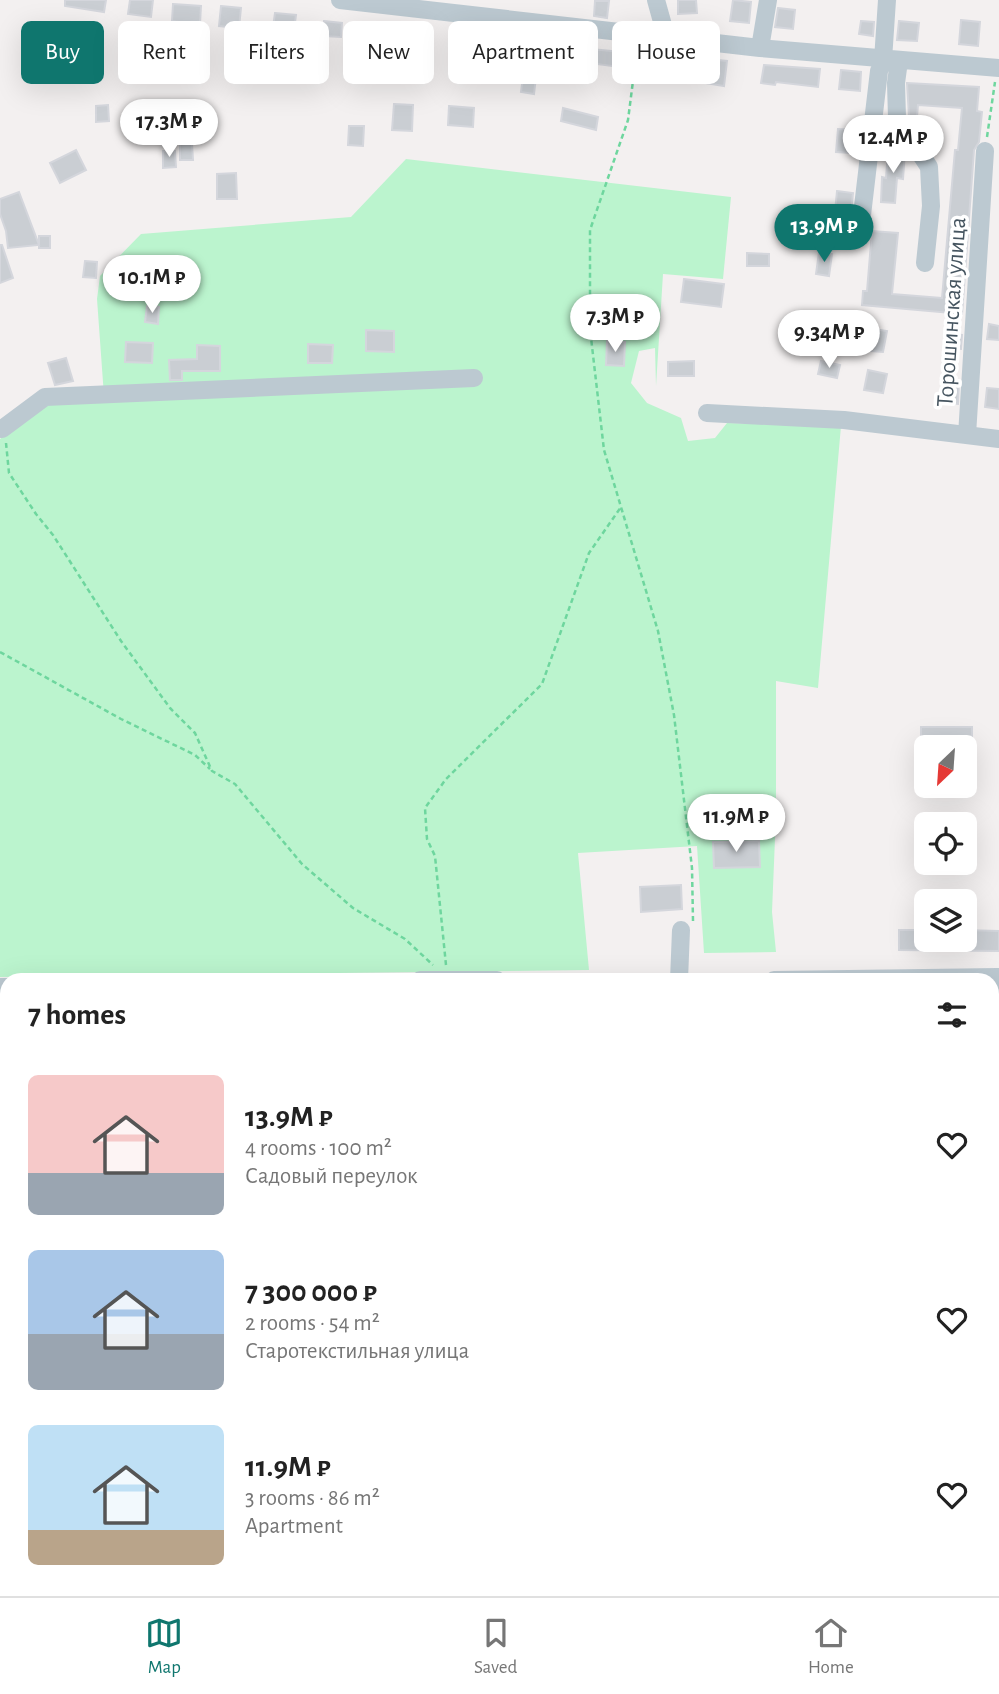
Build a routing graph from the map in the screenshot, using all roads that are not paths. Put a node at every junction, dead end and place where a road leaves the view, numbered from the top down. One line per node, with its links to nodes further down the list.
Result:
1 (341, 0): 6 (street)
2 (656, 0): 5 (street)
3 (768, 0): 8 (street)
4 (887, 0): 9 (street)
5 (662, 21)
6 (612, 31)
7 (720, 43): 8 (street)
8 (761, 48): 9 (street)
9 (891, 60): 11 (street); 13 (street); 14 (street)
10 (999, 63): 11 (street)
11 (999, 68)
12 (985, 151): 18 (street, Торошинская улица)
13 (860, 232)
14 (925, 263)
15 (474, 378): 17 (street)
16 (707, 413): 18 (street)
17 (2, 429)
18 (967, 435): 19 (street)
19 (999, 439)
20 (687, 927): 21 (street)
21 (679, 973)
22 (358, 1596): 23 (street)
23 (446, 1596)

